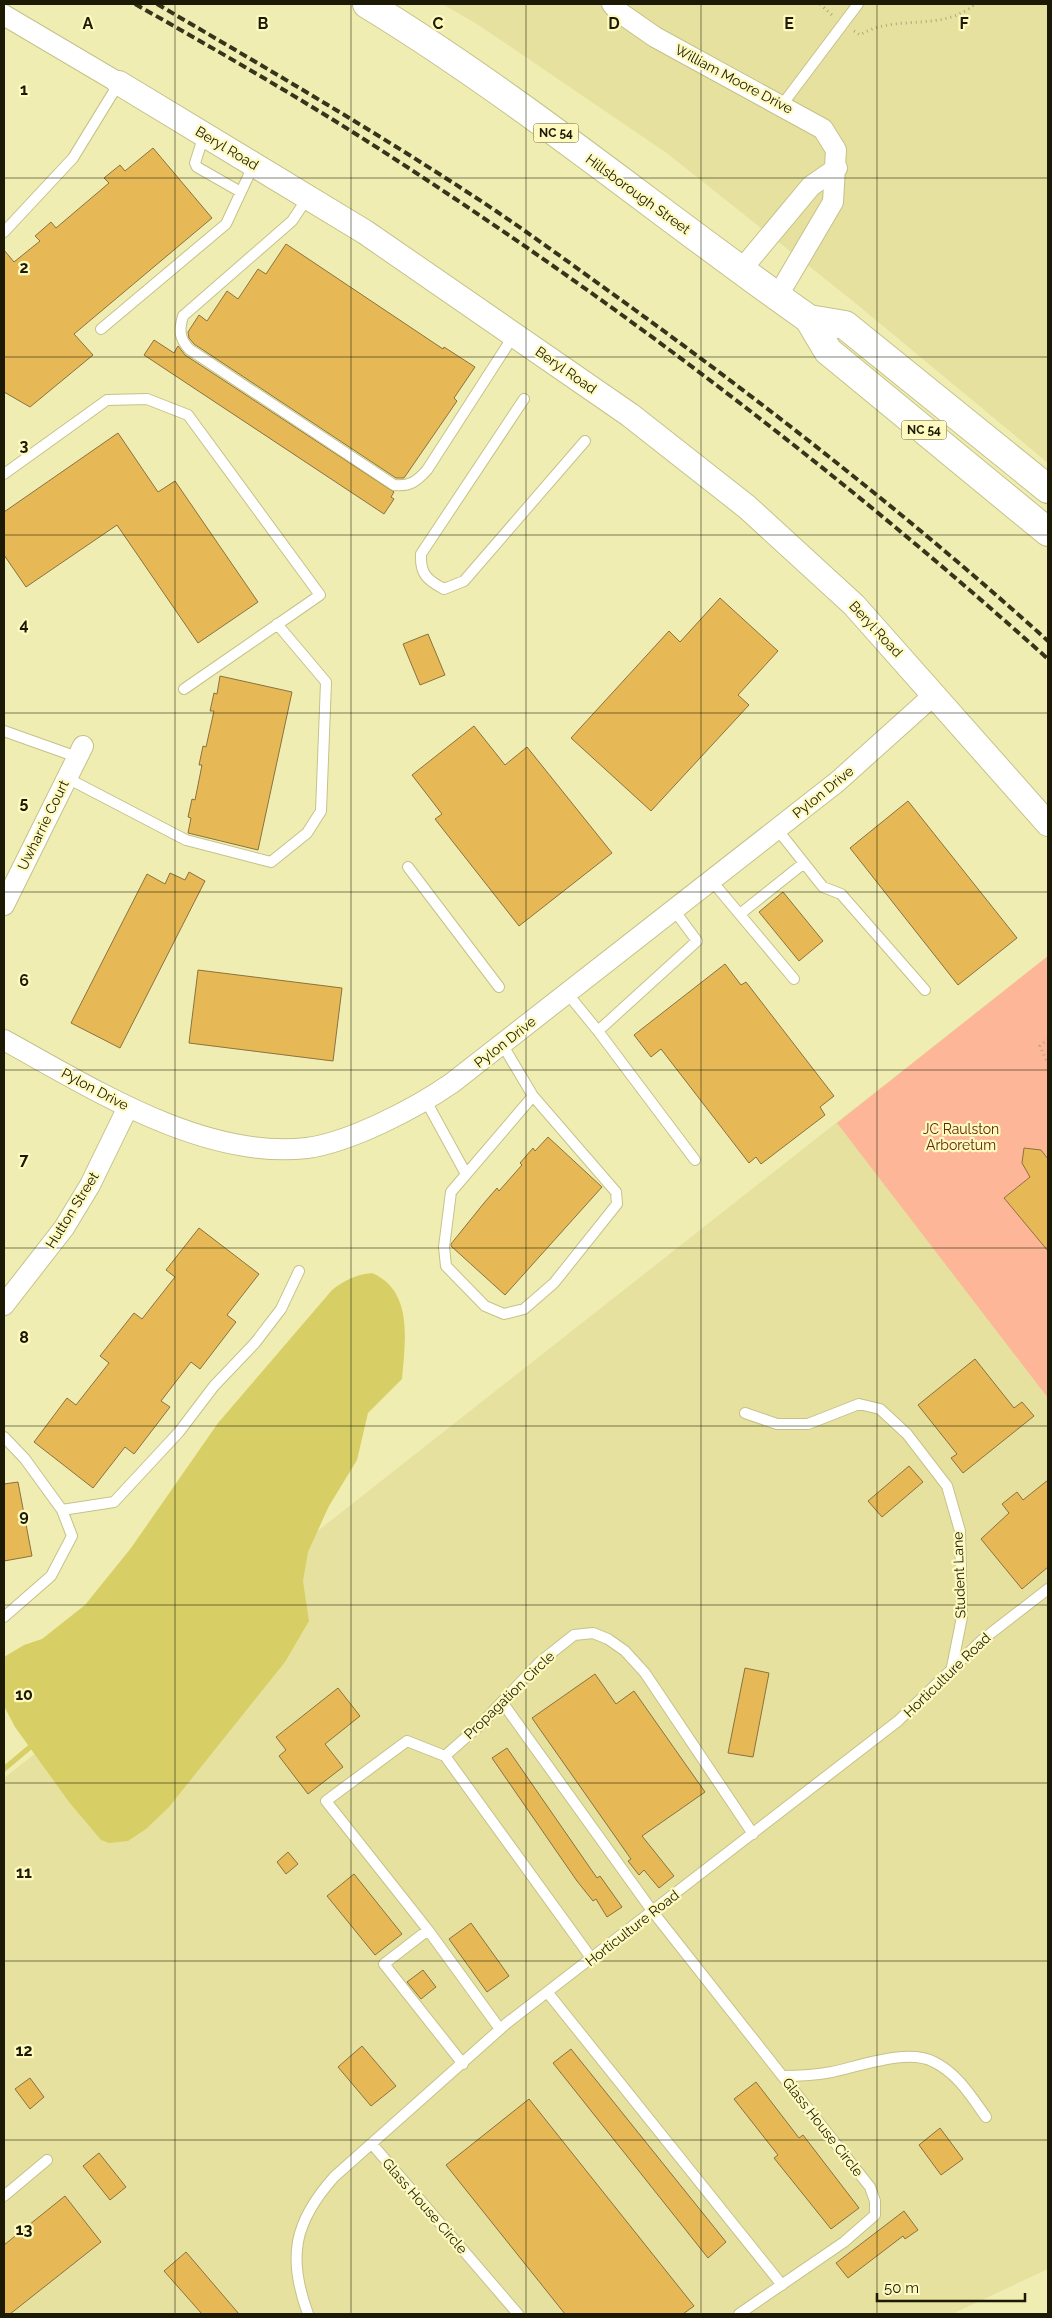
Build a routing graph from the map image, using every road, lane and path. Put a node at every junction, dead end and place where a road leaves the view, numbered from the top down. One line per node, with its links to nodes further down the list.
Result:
1 (367, 4): 17 (main road, Hillsborough Street / NC 54)
2 (612, 4): 10 (street, William Moore Drive)
3 (820, 4): 7 (path)
4 (858, 4): 10 (lane)
5 (975, 4): 8 (path)
6 (4, 15): 9 (street, Beryl Road)
7 (833, 16)
8 (851, 29)
9 (119, 83): 11 (street, Beryl Road); 16 (lane)
10 (782, 105): 13 (street, William Moore Drive)
11 (205, 134): 12 (street, Beryl Road); 14 (lane)
12 (254, 164): 14 (lane); 15 (street, Beryl Road)
13 (837, 168): 17 (street); 18 (street, William Moore Drive)
14 (239, 191): 20 (lane)
15 (308, 198): 21 (street, Beryl Road); 21 (lane)
16 (4, 232)
17 (741, 270): 18 (main road, Hillsborough Street / NC 54)
18 (778, 297): 19 (main road, Hillsborough Street / NC 54)
19 (809, 319): 25 (main road, Hillsborough Street / NC 54); 26 (main road, Hillsborough Street / NC 54)
20 (101, 329)
21 (514, 335): 29 (street, Beryl Road)
22 (524, 399): 23 (lane)
23 (585, 441)
24 (4, 474): 27 (lane)
25 (1048, 489)
26 (1048, 532)
27 (277, 624): 28 (lane); 32 (lane)
28 (184, 689)
29 (935, 694): 33 (street, Beryl Road); 34 (street, Pylon Drive)
30 (4, 731): 31 (lane)
31 (80, 751): 32 (street, Uwharrie Court)
32 (66, 778): 38 (street, Uwharrie Court)
33 (1048, 824)
34 (777, 829): 35 (lane); 37 (street, Pylon Drive)
35 (804, 863): 40 (lane); 43 (lane)
36 (408, 867): 42 (lane)
37 (711, 880): 39 (street, Pylon Drive); 40 (lane)
38 (4, 905)
39 (674, 910): 44 (street, Pylon Drive); 45 (lane)
40 (740, 914): 41 (lane)
41 (794, 979)
42 (499, 987)
43 (925, 990)
44 (567, 993): 45 (lane); 48 (street, Pylon Drive)
45 (598, 1031): 53 (lane)
46 (1048, 1039): 49 (path)
47 (4, 1040): 52 (street, Pylon Drive)
48 (502, 1044): 50 (lane); 51 (street, Pylon Drive)
49 (1048, 1064)
50 (533, 1096): 54 (lane); 54 (lane)
51 (426, 1101): 52 (street, Pylon Drive); 54 (lane)
52 (128, 1107): 56 (street, Hutton Street)
53 (695, 1160)
54 (466, 1174)
55 (298, 1271): 59 (lane)
56 (4, 1305)
57 (745, 1413): 62 (lane, Student Lane)
58 (4, 1437): 59 (lane)
59 (62, 1510): 61 (lane)
60 (1048, 1589): 62 (lane, Horticulture Road)
61 (4, 1618)
62 (952, 1667): 65 (lane, Horticulture Road)
63 (502, 1702): 64 (lane, Propagation Circle); 65 (lane, Propagation Circle); 66 (lane, Glass House Circle)
64 (445, 1756): 67 (lane); 68 (lane)
65 (753, 1834): 66 (lane, Horticulture Road)
66 (653, 1912): 68 (lane, Horticulture Road); 72 (lane, Glass House Circle)
67 (428, 1930): 70 (lane); 71 (lane)
68 (592, 1959): 69 (lane, Horticulture Road)
69 (548, 1993): 70 (lane, Horticulture Road); 77 (lane)
70 (500, 2029): 71 (lane, Horticulture Road)
71 (463, 2064): 74 (lane, Horticulture Road)
72 (783, 2076): 73 (lane); 77 (lane, Glass House Circle)
73 (986, 2117)
74 (372, 2144): 78 (lane, Horticulture Road); 79 (lane, Glass House Circle)
75 (47, 2160): 76 (lane)
76 (4, 2196)
77 (782, 2284): 80 (lane, Glass House Circle)
78 (308, 2314)
79 (518, 2314)
80 (739, 2314)

